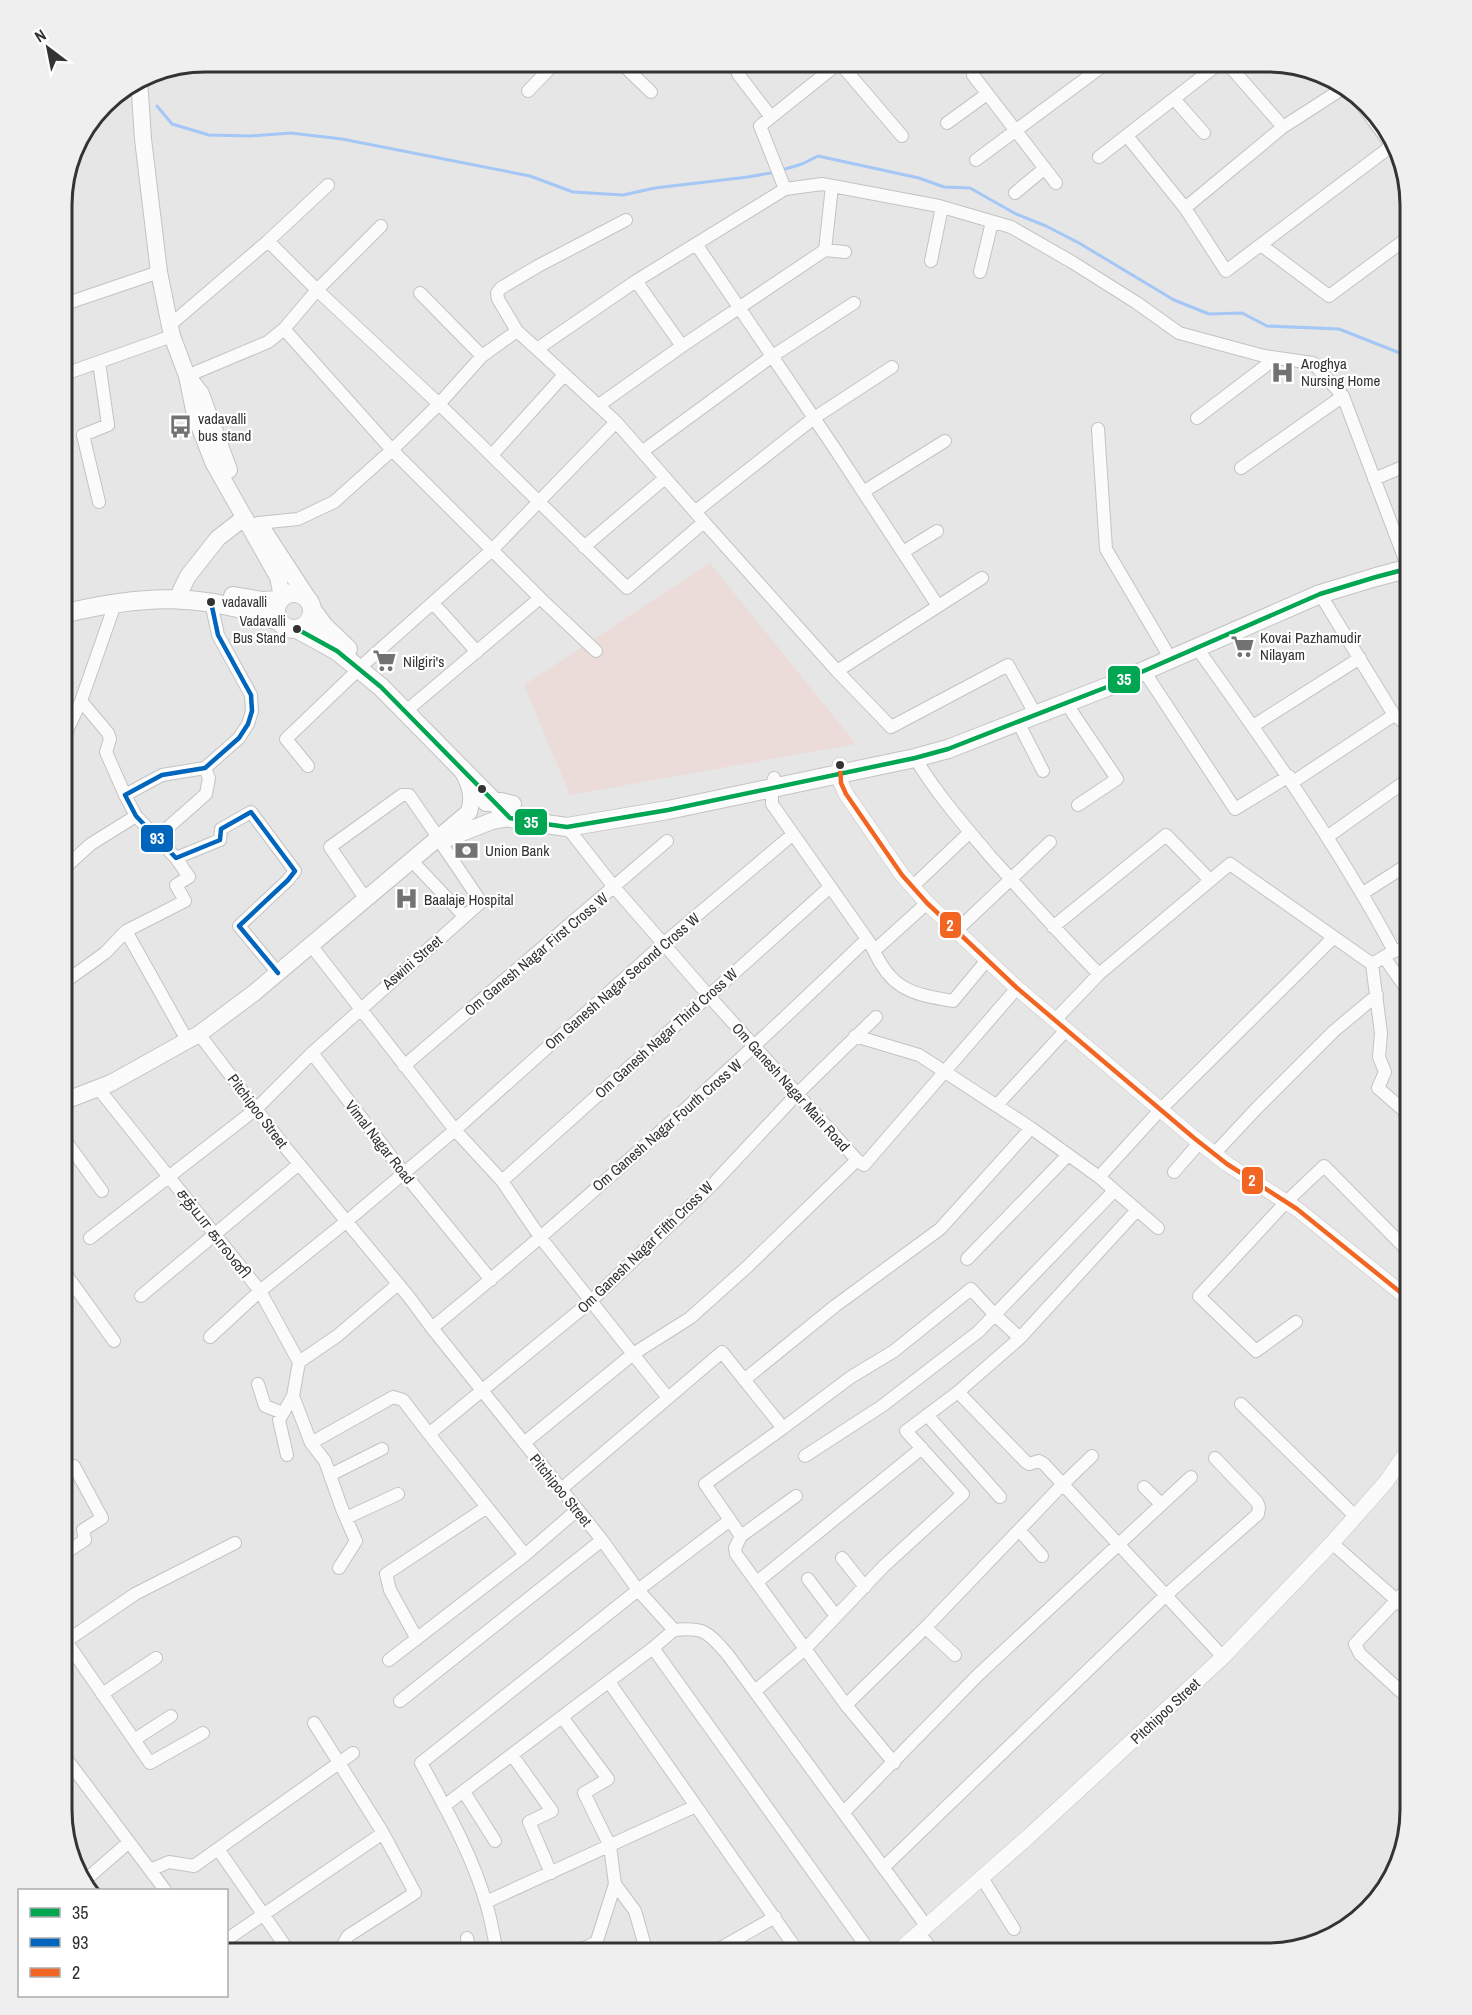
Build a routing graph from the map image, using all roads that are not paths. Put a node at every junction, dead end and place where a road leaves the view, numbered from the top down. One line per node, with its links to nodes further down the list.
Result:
1 (546, 72): 11 (street)
2 (630, 72): 12 (street)
3 (827, 72): 16 (street)
4 (848, 72): 21 (street)
5 (1095, 72): 19 (street)
6 (1209, 72): 15 (street)
7 (1235, 72): 18 (street)
8 (738, 74): 16 (street)
9 (973, 75): 14 (street)
10 (140, 89): 44 (main road)
11 (528, 91)
12 (651, 92)
13 (1337, 92): 18 (street)
14 (987, 94): 17 (street); 19 (street)
15 (1175, 100): 20 (street); 22 (street)
16 (771, 117): 30 (street)
17 (947, 123)
18 (1283, 127): 33 (street)
19 (1015, 131): 25 (street); 26 (street)
20 (1204, 133)
21 (902, 136)
22 (1127, 136): 24 (street); 33 (street)
23 (1389, 151): 40 (street)
24 (1100, 157)
25 (976, 160)
26 (1044, 168): 27 (street); 31 (street)
27 (1056, 183)
28 (328, 185): 37 (street)
29 (832, 186): 30 (street); 32 (street); 41 (street)
30 (785, 189): 39 (street)
31 (1015, 193)
32 (942, 207): 35 (street); 43 (street)
33 (1185, 208): 40 (street)
34 (626, 220): 54 (street)
35 (992, 222): 45 (street); 59 (street)
36 (381, 226): 47 (street)
37 (268, 241): 47 (street); 53 (street)
38 (1400, 243): 40 (street)
39 (696, 244): 46 (street); 51 (street)
40 (1261, 245)
41 (825, 250): 42 (street); 51 (street)
42 (845, 252)
43 (931, 261)
44 (159, 272): 49 (street); 53 (main road)
45 (980, 273)
46 (636, 281): 55 (street); 56 (street)
47 (317, 290): 52 (street); 66 (street)
48 (420, 293): 57 (street)
49 (72, 302)
50 (854, 303): 58 (street)
51 (739, 308): 55 (street); 58 (street)
52 (284, 329): 64 (street); 73 (street)
53 (171, 330): 60 (street); 64 (main road)
54 (518, 331): 56 (street); 57 (street)
55 (682, 346): 67 (street)
56 (537, 349): 63 (street)
57 (482, 356): 66 (street)
58 (771, 357): 68 (street); 74 (street)
59 (1276, 358): 65 (street); 69 (street)
60 (99, 362): 62 (street); 81 (street)
61 (892, 367): 68 (street)
62 (72, 371)
63 (564, 375): 67 (street); 75 (street)
64 (187, 376): 84 (main road)
65 (1342, 396): 76 (street); 79 (street)
66 (439, 404): 73 (street); 75 (street)
67 (599, 405): 70 (street)
68 (814, 418): 80 (street); 83 (street)
69 (1197, 418)
70 (616, 422): 74 (street); 82 (street)
71 (1098, 429): 109 (street)
72 (945, 441): 80 (street)
73 (392, 450): 84 (street); 89 (street)
74 (643, 450): 78 (street)
75 (492, 455): 82 (street)
76 (1241, 468)
77 (1400, 468): 79 (street)
78 (665, 478): 83 (street); 88 (street)
79 (1374, 479): 87 (street)
80 (863, 492): 90 (street)
81 (99, 502)
82 (537, 502): 88 (street); 89 (street)
83 (696, 511): 85 (street)
84 (251, 521): 94 (main road); 97 (main road); 102 (main road)
85 (704, 522): 88 (street); 113 (street)
86 (937, 531): 90 (street)
87 (1400, 541)
88 (584, 547)
89 (492, 550): 96 (street); 100 (street)
90 (903, 552): 103 (street)
91 (1400, 564): 109 (main road)
92 (1400, 566): 95 (main road)
93 (982, 578): 103 (street)
94 (181, 594): 97 (main road); 98 (main road); 99 (main road); 101 (main road)
95 (1320, 594): 107 (main road); 111 (street)
96 (540, 598): 108 (street); 110 (street)
97 (281, 599): 102 (main road); 105 (main road)
98 (211, 602): 105 (main road); 127 (street)
99 (72, 603)
100 (433, 603): 110 (street); 112 (street)
101 (115, 604): 104 (main road); 115 (street)
102 (310, 604): 106 (main road); 112 (main road)
103 (938, 606): 113 (street)
104 (72, 612)
105 (280, 622): 106 (main road)
106 (297, 629): 112 (main road)
107 (1197, 648): 114 (main road); 123 (street)
108 (596, 651)
109 (1166, 651): 118 (main road)
110 (477, 652): 117 (street)
111 (1360, 658): 119 (street); 123 (street)
112 (362, 666): 117 (main road); 125 (street); 126 (main road)
113 (837, 671): 118 (street)
114 (1144, 671): 116 (main road); 131 (street)
115 (81, 701): 120 (street); 134 (street)
116 (1066, 703): 122 (main road); 136 (street)
117 (412, 706): 130 (main road)
118 (1032, 708): 128 (main road)
119 (1394, 715): 121 (street); 131 (street)
120 (72, 720)
121 (1400, 720)
122 (1018, 722): 124 (main road); 129 (street)
123 (1253, 726): 131 (street)
124 (915, 758): 128 (main road); 140 (street)
125 (308, 766)
126 (460, 767): 135 (main road); 137 (main road)
127 (205, 768): 134 (street); 144 (street)
128 (841, 769): 132 (main road); 156 (street)
129 (1043, 771)
130 (480, 774): 135 (main road); 135 (main road)
131 (1291, 779): 143 (street)
132 (773, 783): 135 (main road); 139 (main road); 142 (street)
133 (1400, 785): 143 (street)
134 (124, 795): 138 (street)
135 (499, 804): 137 (main road); 139 (main road); 141 (main road); 141 (main road)
136 (1078, 805)
137 (469, 812): 145 (main road)
138 (136, 816): 144 (street); 150 (street)
139 (567, 827): 154 (street, Om Ganesh Nagar Main Road)
140 (970, 832): 152 (street); 156 (street)
141 (458, 833): 145 (main road)
142 (792, 835): 155 (street); 166 (street, Om Ganesh Nagar Second Cross W)
143 (1327, 837): 157 (street)
144 (156, 838): 148 (street)
145 (440, 840): 149 (main road); 158 (street); 160 (street, Aswini Street)
146 (668, 841): 154 (street, Om Ganesh Nagar First Cross W)
147 (1050, 842): 152 (street)
148 (176, 858): 162 (street); 173 (street)
149 (415, 858): 158 (main road); 160 (street)
150 (72, 861)
151 (1400, 869): 157 (street)
152 (1011, 879): 161 (street); 163 (street)
153 (1210, 880): 161 (street); 164 (street); 174 (street)
154 (614, 887): 166 (street, Om Ganesh Nagar Main Road); 187 (street, Om Ganesh Nagar First Cross W)
155 (830, 887): 165 (street); 178 (street, Om Ganesh Nagar Third Cross W)
156 (912, 887): 159 (street)
157 (1363, 893): 170 (street)
158 (365, 898): 167 (main road)
159 (927, 903): 163 (street); 168 (street)
160 (464, 916): 180 (street, Aswini Street)
161 (1053, 927): 174 (street)
162 (126, 931): 176 (street); 184 (street, Pitchipoo Street)
163 (956, 931): 171 (street)
164 (1334, 937): 172 (street); 195 (street)
165 (867, 939): 168 (street); 185 (street, Om Ganesh Nagar Fourth Cross W)
166 (664, 943): 178 (street, Om Ganesh Nagar Main Road); 197 (street, Om Ganesh Nagar Second Cross W)
167 (310, 944): 173 (main road); 180 (street)
168 (875, 950): 171 (street)
169 (1400, 951): 170 (street)
170 (1389, 954): 172 (street); 175 (street)
171 (987, 960): 177 (street)
172 (1372, 964): 179 (street)
173 (278, 973): 184 (main road)
174 (1099, 974): 182 (street)
175 (1400, 975)
176 (72, 977)
177 (1017, 988): 182 (street); 188 (street)
178 (708, 995): 185 (street, Om Ganesh Nagar Main Road); 208 (street, Om Ganesh Nagar Third Cross W)
179 (1377, 995): 193 (street); 200 (street)
180 (359, 1009): 186 (street); 187 (street)
181 (876, 1017): 183 (street, Om Ganesh Nagar Fifth Cross W)
182 (1061, 1025): 192 (street); 195 (street)
183 (855, 1036): 188 (street); 190 (street, Om Ganesh Nagar Fifth Cross W)
184 (193, 1037): 189 (main road); 194 (street, Pitchipoo Street)
185 (755, 1047): 190 (street, Om Ganesh Nagar Main Road); 216 (street, Om Ganesh Nagar Fourth Cross W)
186 (312, 1053): 194 (street); 204 (street, Vimal Nagar Road)
187 (404, 1066): 197 (street)
188 (944, 1071): 192 (street); 202 (street)
189 (98, 1088): 191 (main road); 206 (street, சத்யா காலனி)
190 (798, 1093): 202 (street, Om Ganesh Nagar Main Road); 226 (street, Om Ganesh Nagar Fifth Cross W)
191 (72, 1098)
192 (997, 1105): 196 (street)
193 (1400, 1107)
194 (256, 1109): 203 (street, Pitchipoo Street); 206 (street)
195 (1160, 1110): 198 (street); 207 (street)
196 (1031, 1128): 201 (street); 235 (street)
197 (455, 1130): 204 (street, Om Ganesh Nagar Second Cross W); 208 (street)
198 (1200, 1142): 200 (street); 205 (street)
199 (72, 1150): 209 (street)
200 (1215, 1153): 211 (street)
201 (1067, 1156): 207 (street); 219 (street)
202 (857, 1160): 233 (street, Om Ganesh Nagar Main Road)
203 (299, 1164): 213 (street, Pitchipoo Street); 215 (street)
204 (403, 1172): 213 (street, சத்யா காலனி); 220 (street, Vimal Nagar Road)
205 (1174, 1172)
206 (169, 1176): 215 (street, சத்யா காலனி); 217 (street)
207 (1099, 1177): 210 (street)
208 (502, 1181): 216 (street)
209 (102, 1191)
210 (1114, 1191): 212 (street); 227 (street)
211 (1286, 1202): 218 (street); 223 (street); 228 (street)
212 (1137, 1210): 214 (street); 231 (street)
213 (346, 1221): 222 (street, Pitchipoo Street); 224 (street, சத்யா காலனி)
214 (1158, 1228)
215 (215, 1234): 224 (street, சத்யா காலனி); 225 (street)
216 (540, 1237): 220 (street, Om Ganesh Nagar Fourth Cross W); 226 (street)
217 (90, 1238)
218 (1400, 1243)
219 (967, 1258)
220 (491, 1280): 229 (street, Om Ganesh Nagar Fourth Cross W)
221 (72, 1283): 232 (street)
222 (398, 1284): 229 (street, Pitchipoo Street); 234 (street)
223 (1400, 1285)
224 (260, 1291): 230 (street); 234 (street)
225 (141, 1296)
226 (590, 1302): 233 (street); 237 (street, Om Ganesh Nagar Fifth Cross W)
227 (995, 1315): 231 (street); 244 (street); 251 (street)
228 (1296, 1322)
229 (432, 1328): 237 (street, Pitchipoo Street)
230 (210, 1337)
231 (1020, 1338): 238 (street)
232 (114, 1341)
233 (633, 1354): 240 (street); 247 (street, Om Ganesh Nagar Main Road)
234 (299, 1362): 239 (street)
235 (744, 1380): 240 (street); 244 (street)
236 (258, 1384): 242 (street)
237 (482, 1389): 245 (street, Om Ganesh Nagar Fifth Cross W); 247 (street, Pitchipoo Street)
238 (958, 1392): 243 (street); 258 (street)
239 (293, 1396): 242 (street); 246 (street)
240 (668, 1398): 260 (street)
241 (1240, 1404): 267 (street)
242 (283, 1413): 250 (street)
243 (927, 1415): 248 (street); 263 (street)
244 (783, 1428): 269 (street)
245 (429, 1434): 246 (street); 265 (street)
246 (310, 1443): 256 (street)
247 (524, 1443): 260 (street, Pitchipoo Street)
248 (922, 1448): 282 (street); 283 (street)
249 (382, 1449): 256 (street)
250 (287, 1455)
251 (805, 1456)
252 (1092, 1456): 258 (street)
253 (1215, 1458): 285 (street)
254 (1400, 1462): 267 (street, Pitchipoo Street)
255 (74, 1466): 276 (street)
256 (330, 1475): 268 (street)
257 (1191, 1477): 264 (street)
258 (1063, 1484): 270 (street); 275 (street)
259 (1144, 1486): 264 (street)
260 (560, 1490): 266 (street, Pitchipoo Street)
261 (398, 1494): 268 (street)
262 (796, 1496): 271 (street)
263 (999, 1497)
264 (1161, 1504): 275 (street)
265 (487, 1507): 277 (street); 292 (street)
266 (577, 1510): 272 (street, Pitchipoo Street); 277 (street)
267 (1355, 1516): 274 (street, Pitchipoo Street)
268 (346, 1518): 280 (street)
269 (730, 1520): 271 (street); 284 (street)
270 (1019, 1530): 278 (street); 289 (street)
271 (741, 1536): 282 (street)
272 (602, 1540): 284 (street, Pitchipoo Street); 304 (street)
273 (235, 1543): 291 (street)
274 (1332, 1543): 287 (street); 297 (street, Pitchipoo Street)
275 (1118, 1545): 285 (street); 314 (street)
276 (72, 1548)
277 (525, 1555): 292 (street)
278 (1042, 1556)
279 (842, 1558): 283 (street)
280 (339, 1568)
281 (808, 1579): 288 (street)
282 (757, 1582): 294 (street)
283 (865, 1587): 288 (street)
284 (638, 1590): 290 (street, Pitchipoo Street); 317 (street)
285 (1165, 1596): 297 (street); 325 (street)
286 (1400, 1598): 287 (street)
287 (1398, 1600): 302 (street)
288 (836, 1616): 294 (street)
289 (926, 1628): 296 (street); 305 (street)
290 (674, 1630): 293 (street); 301 (street)
291 (72, 1637)
292 (417, 1638): 299 (street)
293 (652, 1648): 300 (street); 347 (street)
294 (805, 1649): 301 (street); 305 (street)
295 (72, 1653): 303 (street)
296 (955, 1655)
297 (1223, 1657): 329 (street, Pitchipoo Street)
298 (156, 1658): 303 (street)
299 (389, 1660)
300 (609, 1682): 307 (street); 318 (street)
301 (755, 1691): 319 (street)
302 (1400, 1691)
303 (102, 1694): 310 (street)
304 (400, 1701)
305 (846, 1705): 314 (street)
306 (171, 1716): 310 (street)
307 (562, 1717): 312 (street); 323 (street)
308 (315, 1723): 313 (street)
309 (203, 1733): 310 (street)
310 (134, 1740)
311 (353, 1753): 313 (street)
312 (512, 1755): 316 (street); 327 (street)
313 (340, 1763): 320 (street); 324 (street)
314 (894, 1763): 319 (street)
315 (72, 1766): 322 (street)
316 (464, 1792): 317 (street); 321 (street)
317 (444, 1806): 332 (street)
318 (696, 1806): 323 (street); 334 (street)
319 (844, 1812): 325 (street)
320 (383, 1833): 333 (street); 340 (street)
321 (495, 1841)
322 (129, 1842): 326 (street); 328 (street)
323 (610, 1846): 327 (street); 330 (street)
324 (218, 1849): 326 (street); 333 (street)
325 (884, 1867): 336 (street)
326 (150, 1870): 331 (street)
327 (551, 1872): 332 (street)
328 (90, 1876)
329 (982, 1878): 335 (street); 336 (street, Pitchipoo Street)
330 (615, 1884): 343 (street); 344 (street)
331 (164, 1889)
332 (486, 1902): 342 (street)
333 (264, 1915): 338 (street); 339 (street)
334 (774, 1917): 345 (street); 346 (street)
335 (1014, 1929)
336 (923, 1930): 348 (street, Pitchipoo Street); 349 (street)
337 (467, 1938): 341 (street)
338 (228, 1939)
339 (283, 1943)
340 (344, 1943)
341 (468, 1943)
342 (495, 1943)
343 (596, 1943)
344 (644, 1943)
345 (732, 1943)
346 (792, 1943)
347 (864, 1943)
348 (908, 1943)
349 (929, 1943)

